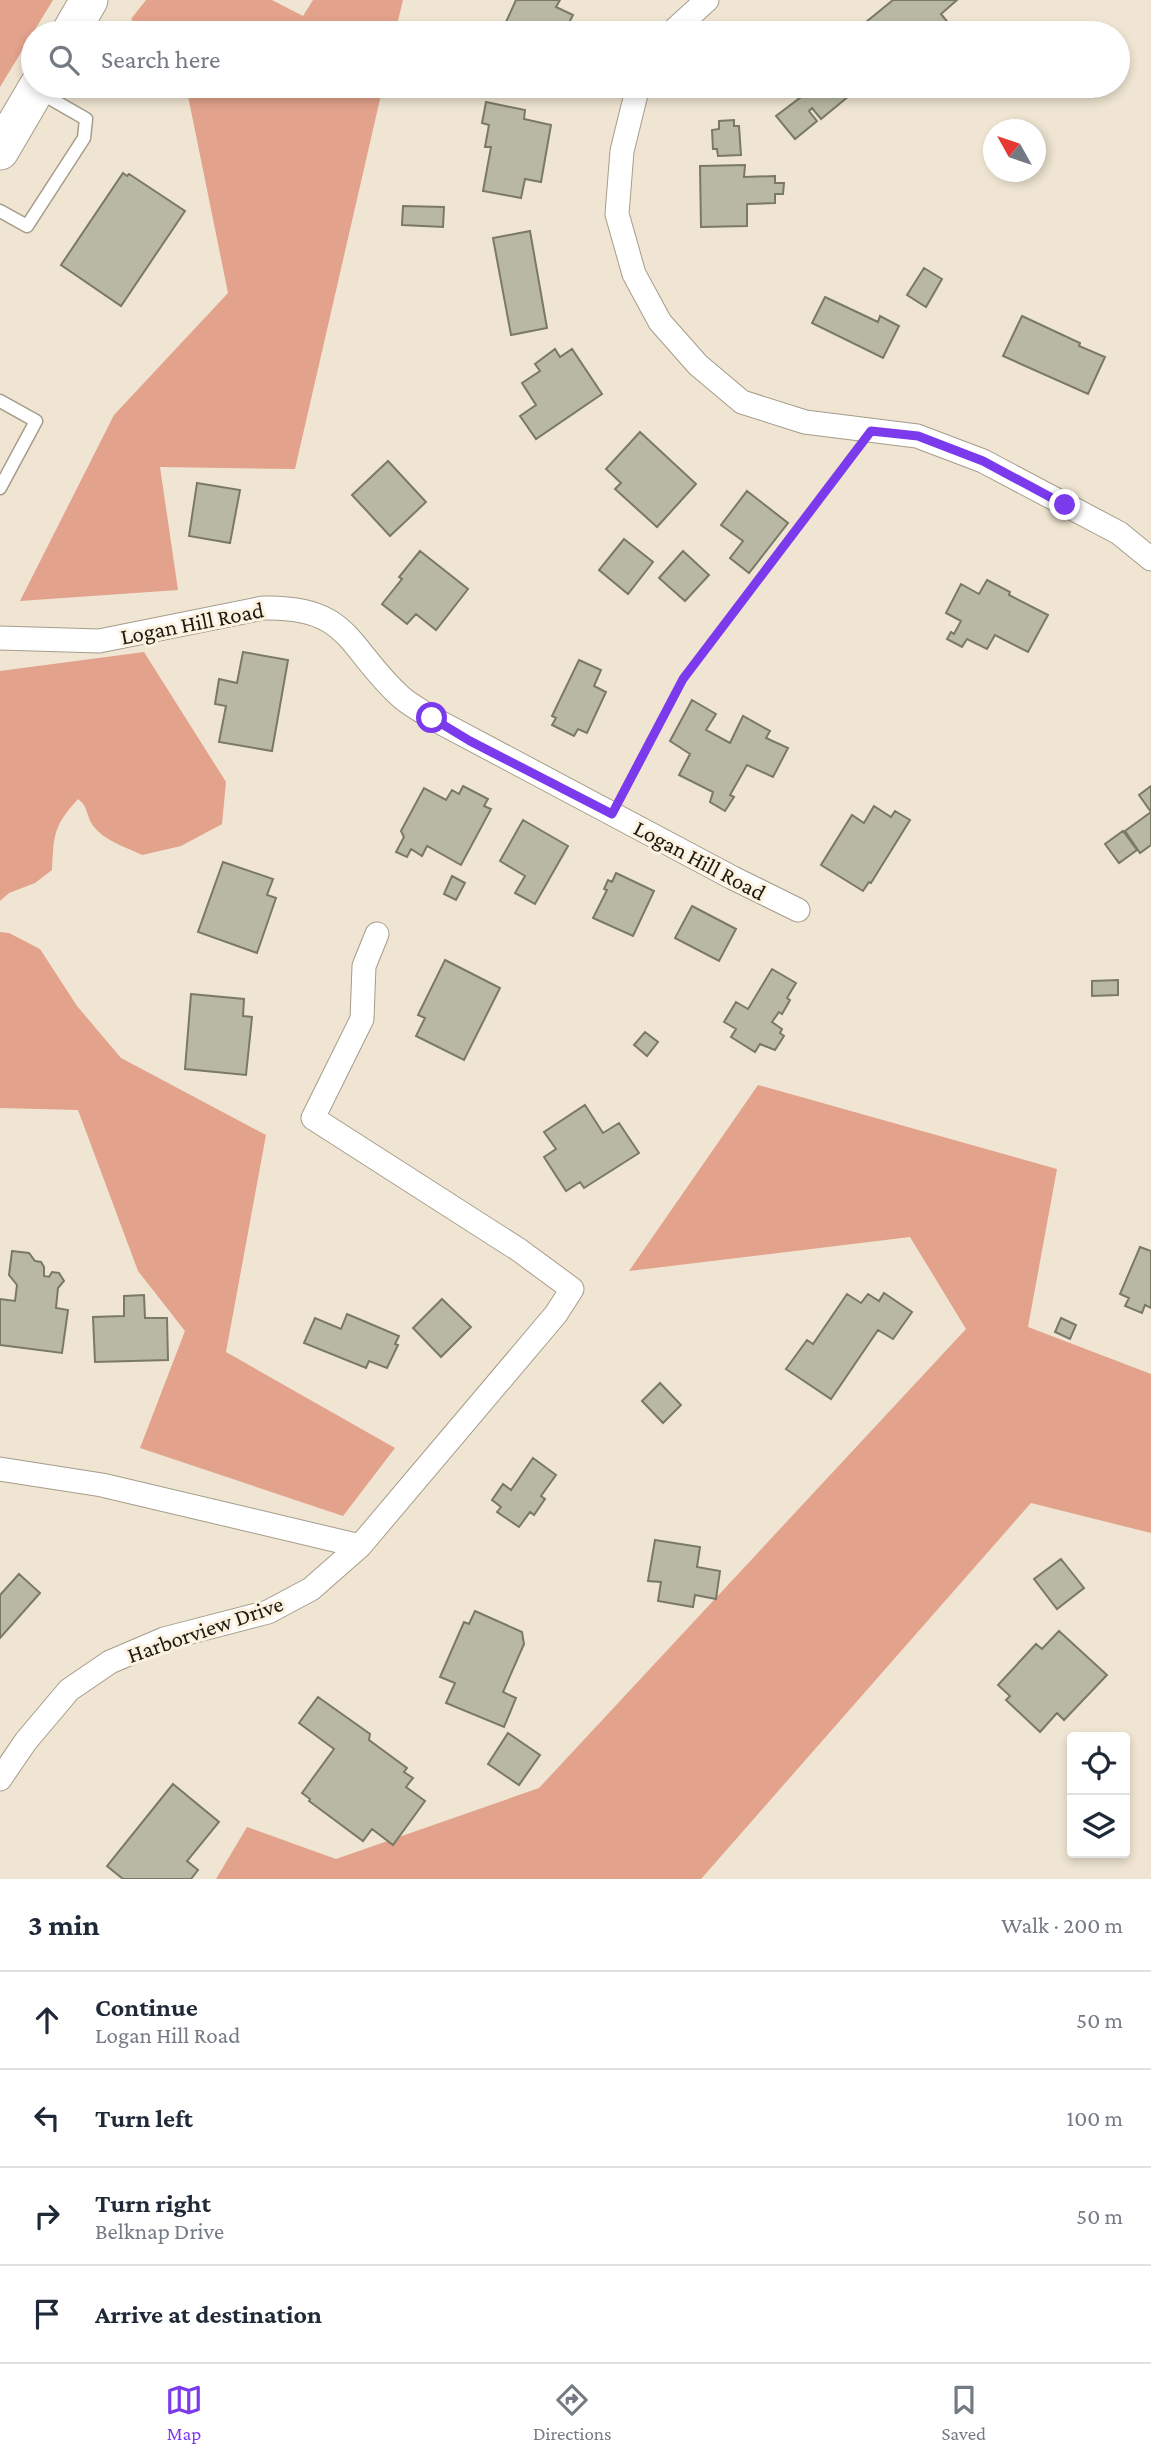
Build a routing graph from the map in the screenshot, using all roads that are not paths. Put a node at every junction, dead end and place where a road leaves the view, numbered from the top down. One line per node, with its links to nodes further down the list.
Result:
1 (89, 0): 3 (main road)
2 (707, 0): 4 (street)
3 (77, 21)
4 (684, 21)
5 (31, 98): 8 (main road)
6 (52, 98): 9 (lane)
7 (635, 98): 12 (street)
8 (0, 150)
9 (0, 211)
10 (0, 401): 11 (lane)
11 (0, 488)
12 (1151, 559)
13 (0, 638): 14 (street, Logan Hill Road)
14 (798, 910)
15 (377, 933): 17 (street, Harborview Drive)
16 (0, 1469): 17 (street)
17 (360, 1546): 18 (street, Harborview Drive)
18 (0, 1779)

